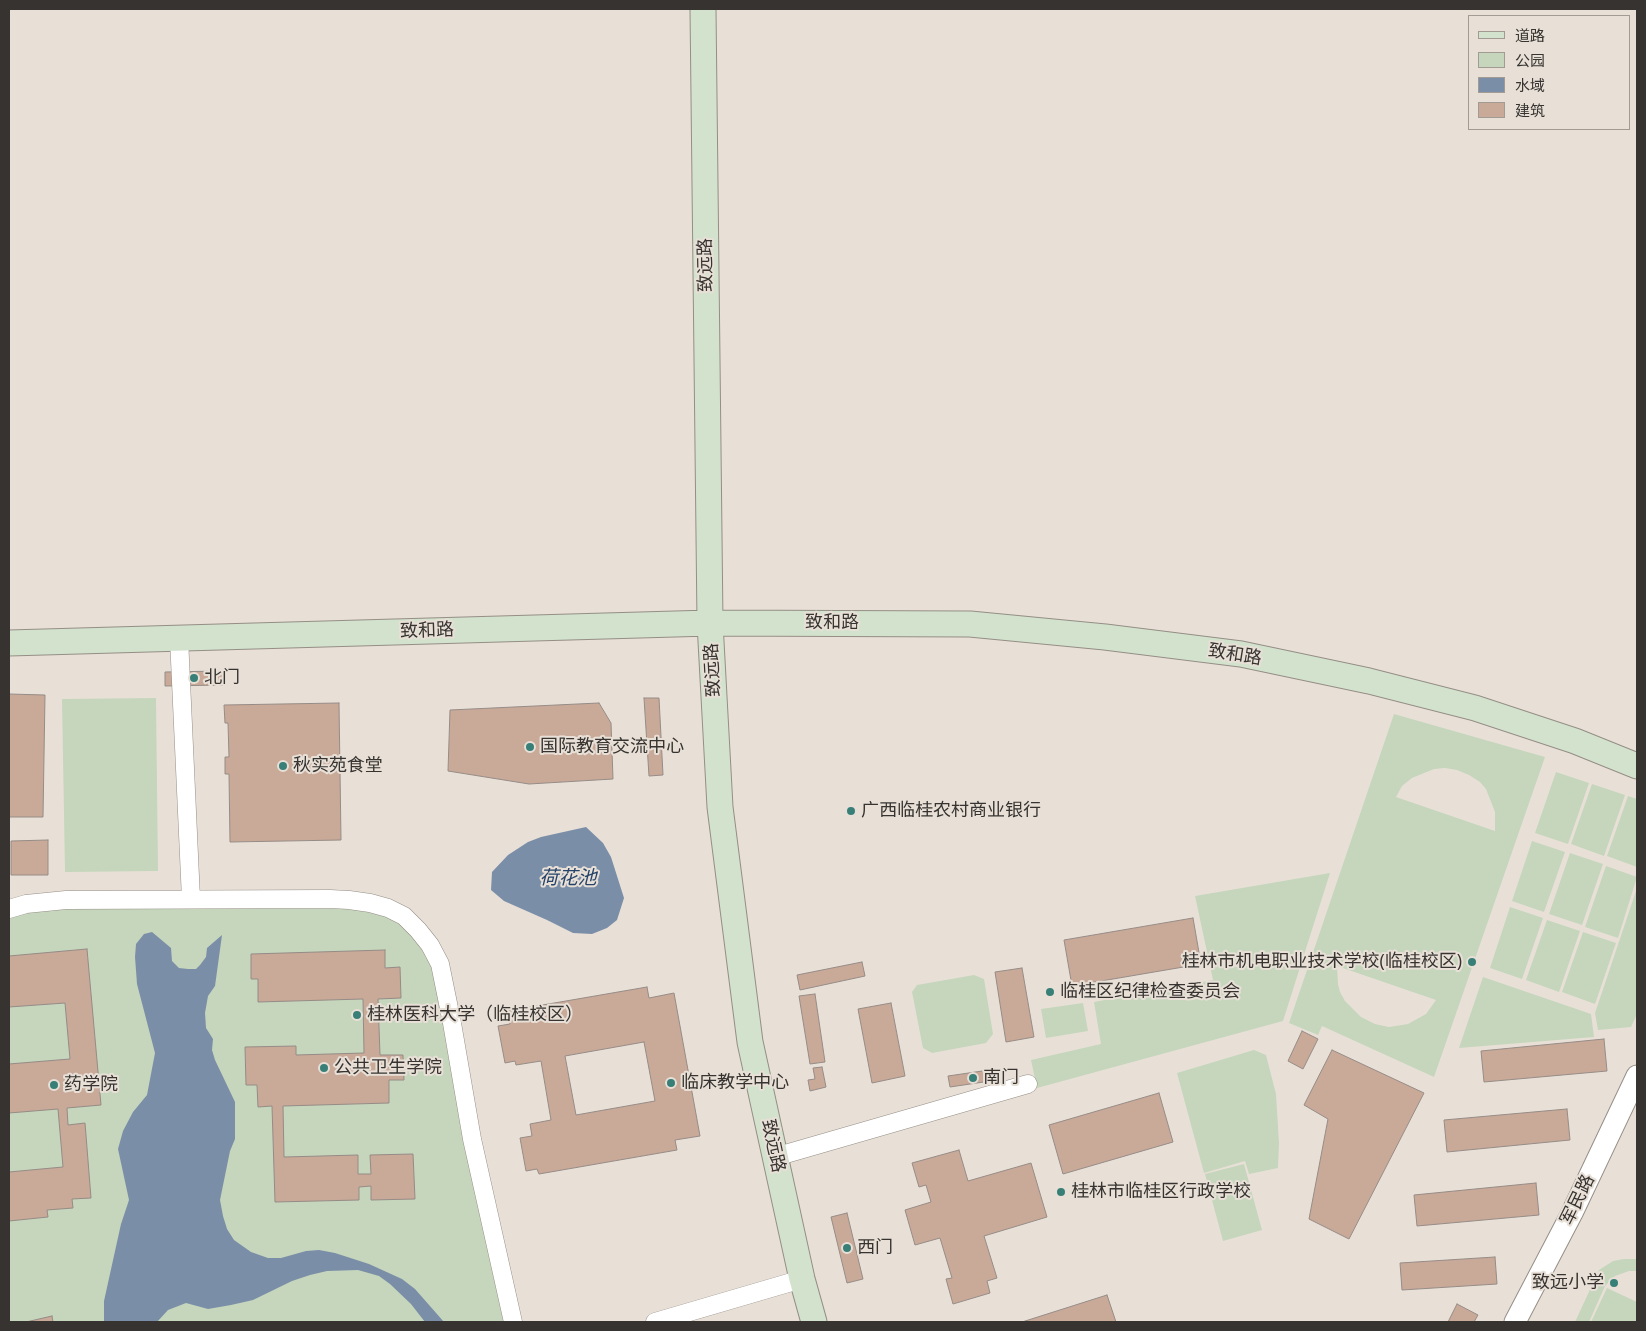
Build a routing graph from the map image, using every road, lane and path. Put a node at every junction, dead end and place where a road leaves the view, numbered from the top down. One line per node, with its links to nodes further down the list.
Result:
1 (703, 9): 2 (main road, 致远路)
2 (710, 623): 3 (main road, 致和路); 5 (main road, 致和路); 11 (main road, 致远路)
3 (179, 638): 4 (main road, 致和路); 6 (street)
4 (9, 643)
5 (1637, 766)
6 (191, 899): 7 (street); 13 (street)
7 (9, 909)
8 (1637, 1076): 16 (street, 军民路)
9 (1028, 1084): 11 (street)
10 (1637, 1100): 17 (street, 军民路)
11 (776, 1157): 12 (main road, 致远路)
12 (802, 1279): 14 (street); 15 (main road, 致远路)
13 (513, 1322)
14 (655, 1322)
15 (814, 1322)
16 (1515, 1322)
17 (1526, 1322)

